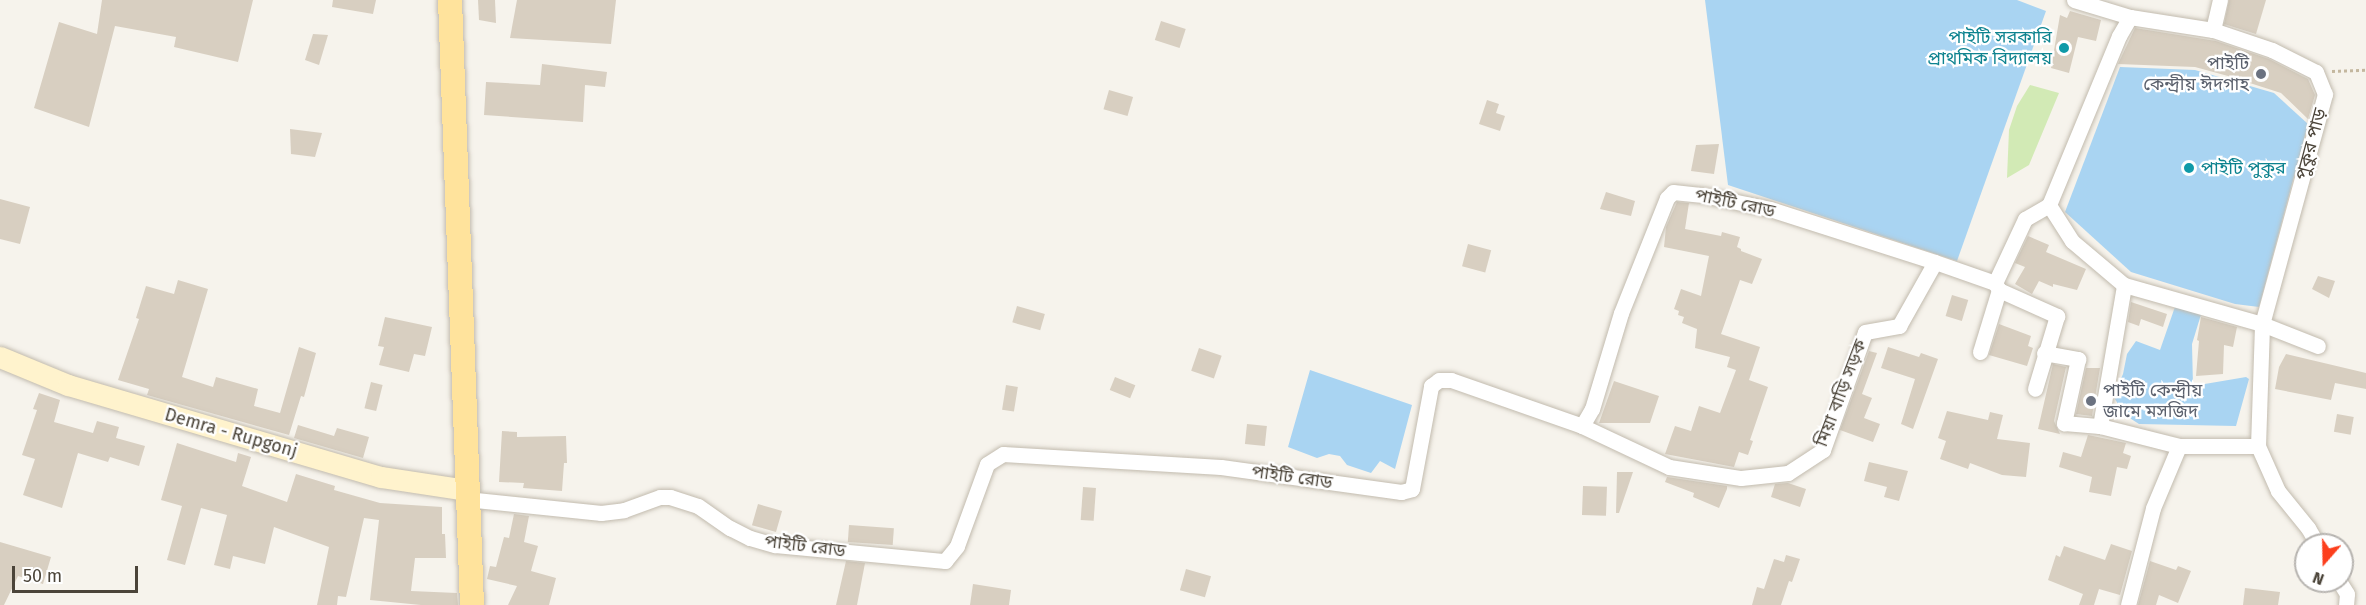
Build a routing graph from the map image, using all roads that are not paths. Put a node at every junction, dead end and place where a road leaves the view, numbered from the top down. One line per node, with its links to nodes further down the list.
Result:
1 (450, 0): 20 (main road)
2 (2074, 0): 4 (street)
3 (2220, 0): 5 (street)
4 (2130, 17): 5 (street); 6 (street)
5 (2213, 30): 10 (street, পুকুর পাড়)
6 (2049, 206): 8 (street); 9 (street)
7 (1935, 262): 9 (street); 16 (street, মিয়া বাড়ি সড়ক); 16 (street, পাইটি রোড)
8 (2124, 285): 10 (street); 17 (street)
9 (1997, 286): 12 (street); 13 (street)
10 (2262, 324): 11 (street); 19 (street, পুকুর পাড়)
11 (2318, 346)
12 (1980, 352)
13 (2044, 353): 15 (street); 17 (street)
14 (0, 357): 20 (street, Demra - Rupgonj)
15 (2034, 389)
16 (1582, 426): 20 (street, পাইটি রোড)
17 (2100, 426): 18 (street)
18 (2179, 446): 19 (street); 23 (street)
19 (2258, 446): 21 (street)
20 (466, 494): 22 (main road)
21 (2311, 533)
22 (472, 605)
23 (2128, 605)

